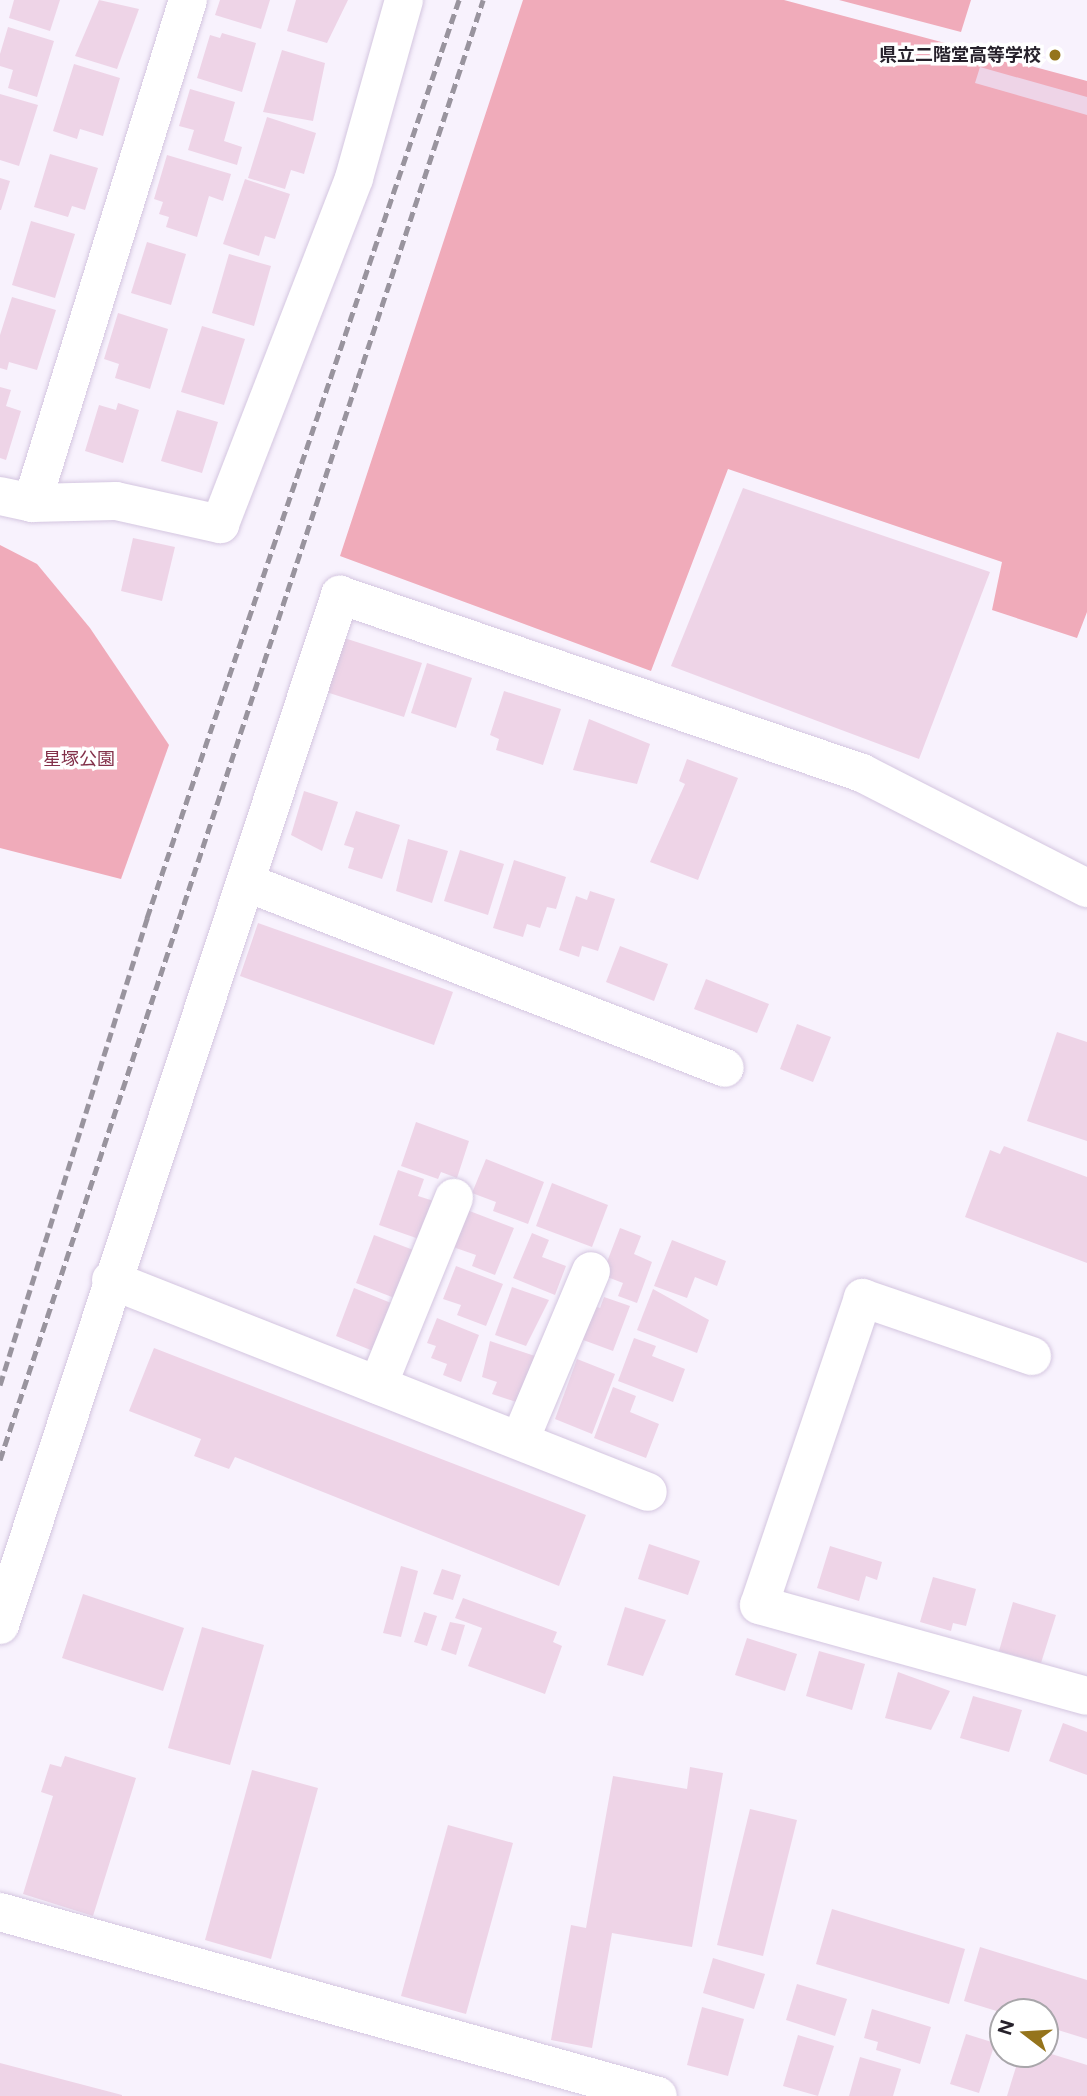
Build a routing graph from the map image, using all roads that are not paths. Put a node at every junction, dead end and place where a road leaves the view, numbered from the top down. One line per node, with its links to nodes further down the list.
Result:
1 (188, 0): 3 (street)
2 (404, 0): 3 (street)
3 (16, 499)
4 (250, 884): 5 (street); 6 (street); 9 (street)
5 (1087, 888)
6 (725, 1068)
7 (454, 1198): 11 (street)
8 (590, 1271): 12 (street)
9 (111, 1280): 11 (street); 14 (street)
10 (1032, 1356): 15 (street)
11 (378, 1385): 12 (street)
12 (520, 1440): 13 (street)
13 (648, 1492)
14 (0, 1625)
15 (1087, 1696)
16 (0, 1912): 17 (street)
17 (658, 2096)

